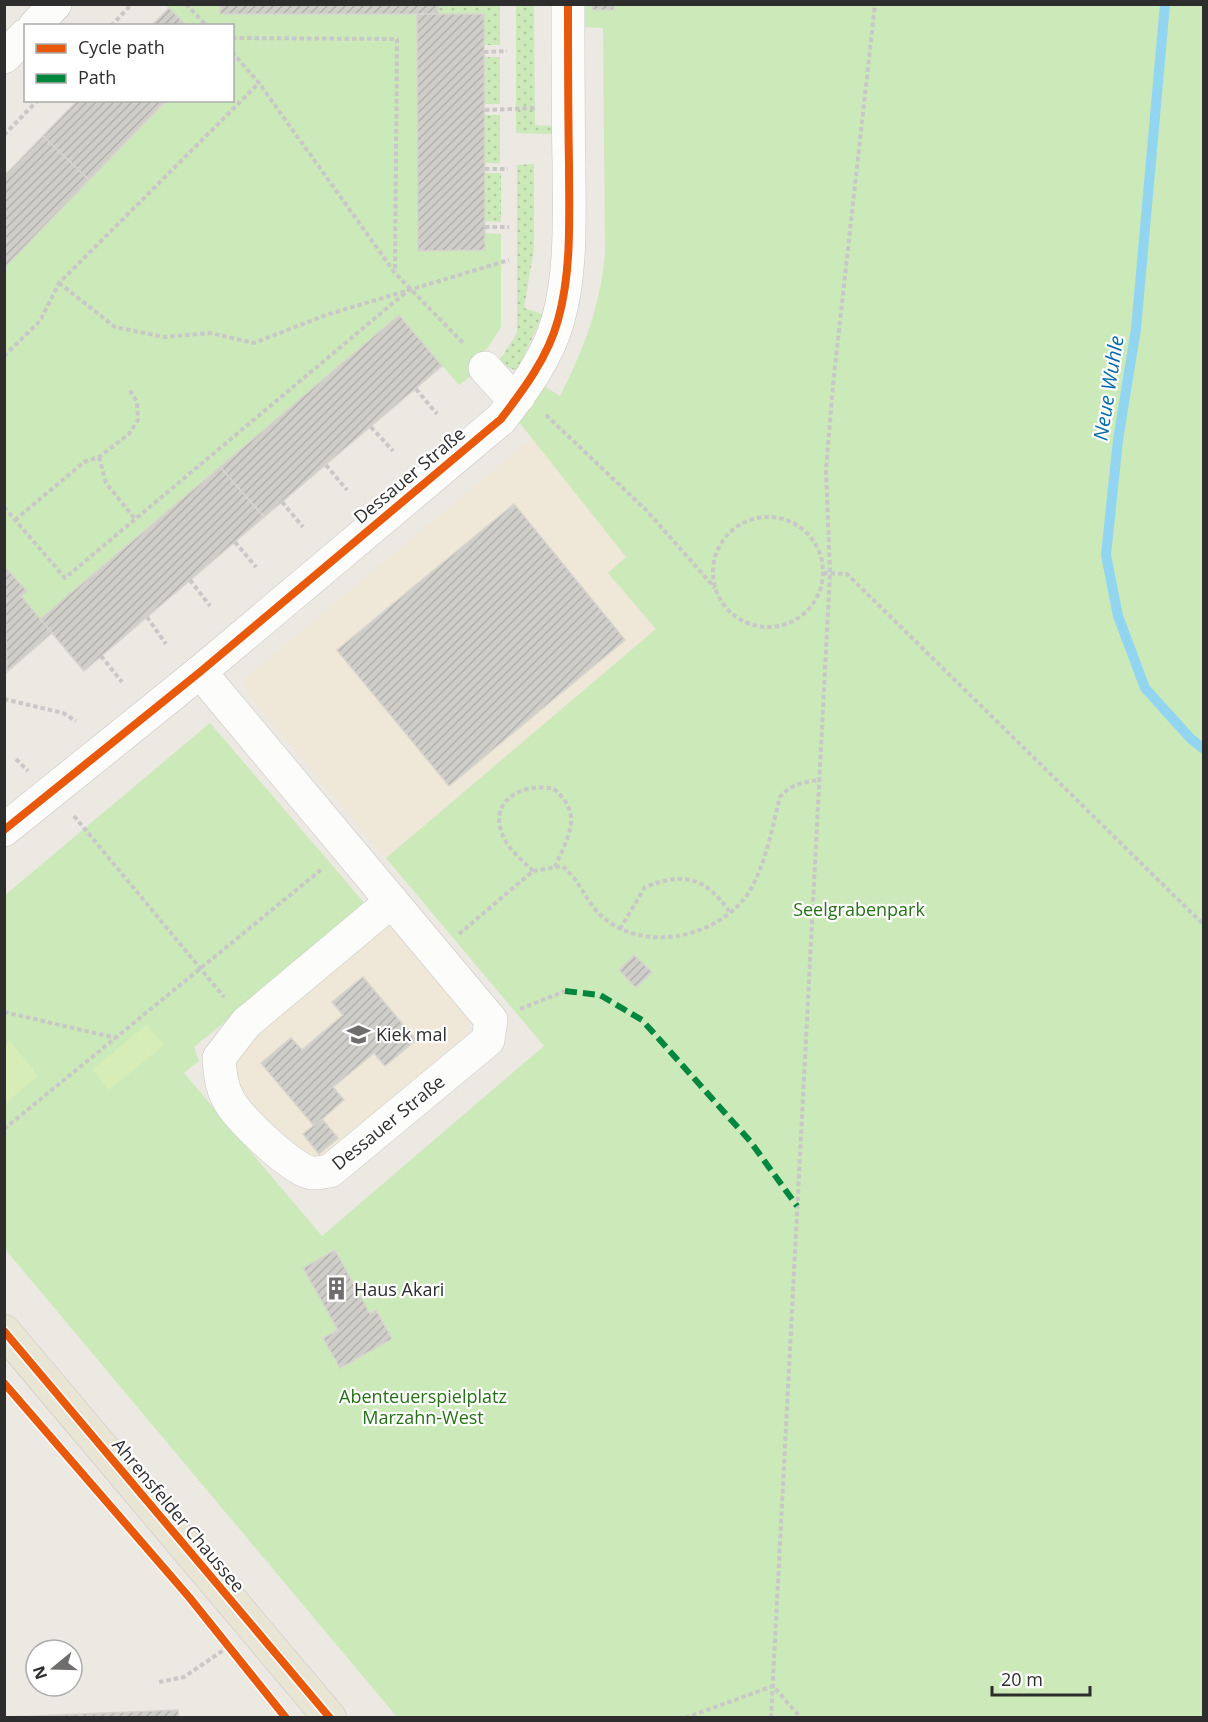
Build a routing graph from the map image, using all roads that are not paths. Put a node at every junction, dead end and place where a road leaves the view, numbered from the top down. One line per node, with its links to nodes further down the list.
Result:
1 (55, 4): 3 (street)
2 (568, 4): 7 (street, Dessauer Straße)
3 (37, 24)
4 (24, 37): 5 (street)
5 (4, 57)
6 (485, 368): 7 (street)
7 (519, 396): 8 (street, Dessauer Straße)
8 (200, 672): 9 (street, Dessauer Straße); 10 (street)
9 (8, 820)
10 (392, 901): 10 (street, Dessauer Straße)
11 (4, 1331): 12 (main road, Ahrensfelder Chaussee)
12 (330, 1718)

